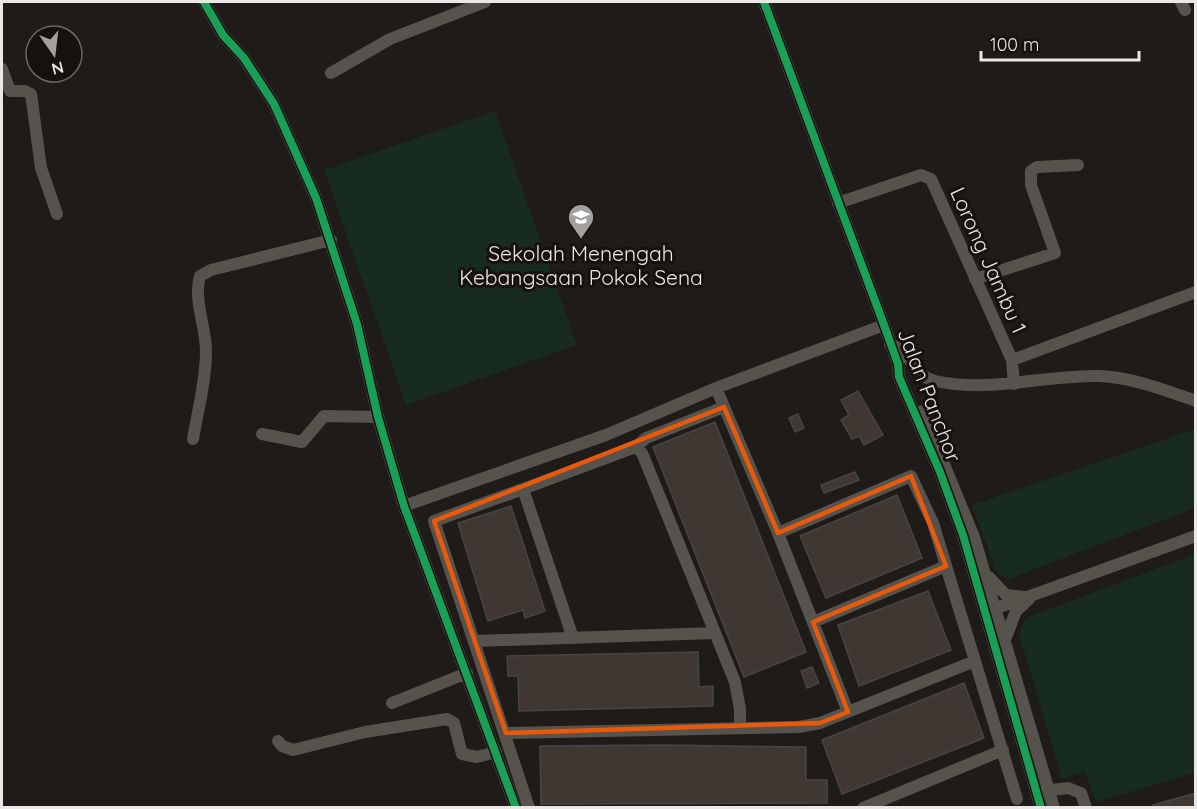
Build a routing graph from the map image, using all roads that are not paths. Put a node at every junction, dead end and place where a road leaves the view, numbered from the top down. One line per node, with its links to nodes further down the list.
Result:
1 (204, 2): 9 (street)
2 (485, 2): 5 (street)
3 (764, 2): 7 (street, Jalan Panchor)
4 (2, 69): 8 (street)
5 (331, 73)
6 (1078, 165): 10 (street)
7 (838, 203): 10 (street, Lorong Jambu 1); 12 (street, Jalan Panchor)
8 (57, 214)
9 (331, 240): 20 (street); 22 (street)
10 (975, 279): 14 (street, Lorong Jambu 1)
11 (1196, 292): 14 (street)
12 (884, 325): 13 (street, Jalan Panchor); 17 (street)
13 (890, 344): 15 (street, Jalan Panchor); 16 (street)
14 (1012, 360): 16 (street, Lorong Jambu 1)
15 (898, 364): 29 (street, Jalan Panchor); 30 (street, Jalan Panchor)
16 (1014, 384): 18 (street)
17 (716, 388): 19 (street); 25 (street)
18 (1196, 401)
19 (724, 407): 23 (street); 26 (street)
20 (378, 417): 21 (street); 25 (street)
21 (262, 434)
22 (194, 439)
23 (636, 447): 24 (street); 35 (street)
24 (523, 489): 36 (street); 38 (street)
25 (404, 506): 40 (street)
26 (778, 533): 28 (street); 33 (street)
27 (1196, 536): 31 (street)
28 (946, 566): 33 (street); 39 (street)
29 (985, 571): 31 (street); 32 (street, Jalan Panchor)
30 (979, 593): 32 (street); 34 (street, Jalan Panchor)
31 (1032, 596): 32 (street); 37 (street)
32 (997, 608): 34 (street); 37 (street, Jalan Panchor)
33 (813, 622): 42 (street)
34 (990, 632): 49 (street, Jalan Panchor)
35 (715, 633): 36 (street); 43 (street)
36 (573, 638): 38 (street)
37 (1006, 639): 48 (street, Jalan Panchor)
38 (476, 641): 44 (street)
39 (975, 661): 42 (street); 46 (street)
40 (467, 673): 41 (street); 47 (street)
41 (392, 703)
42 (848, 712): 43 (street)
43 (740, 728): 44 (street)
44 (506, 733): 52 (street)
45 (278, 741): 47 (street)
46 (1003, 750): 50 (street); 53 (street)
47 (496, 752): 51 (street)
48 (1049, 789): 49 (street); 55 (street, Jalan Panchor); 56 (street)
49 (1037, 793): 54 (street, Jalan Panchor)
50 (1017, 799)
51 (516, 807)
52 (529, 807)
53 (863, 807)
54 (1041, 807)
55 (1054, 807)
56 (1086, 807)

